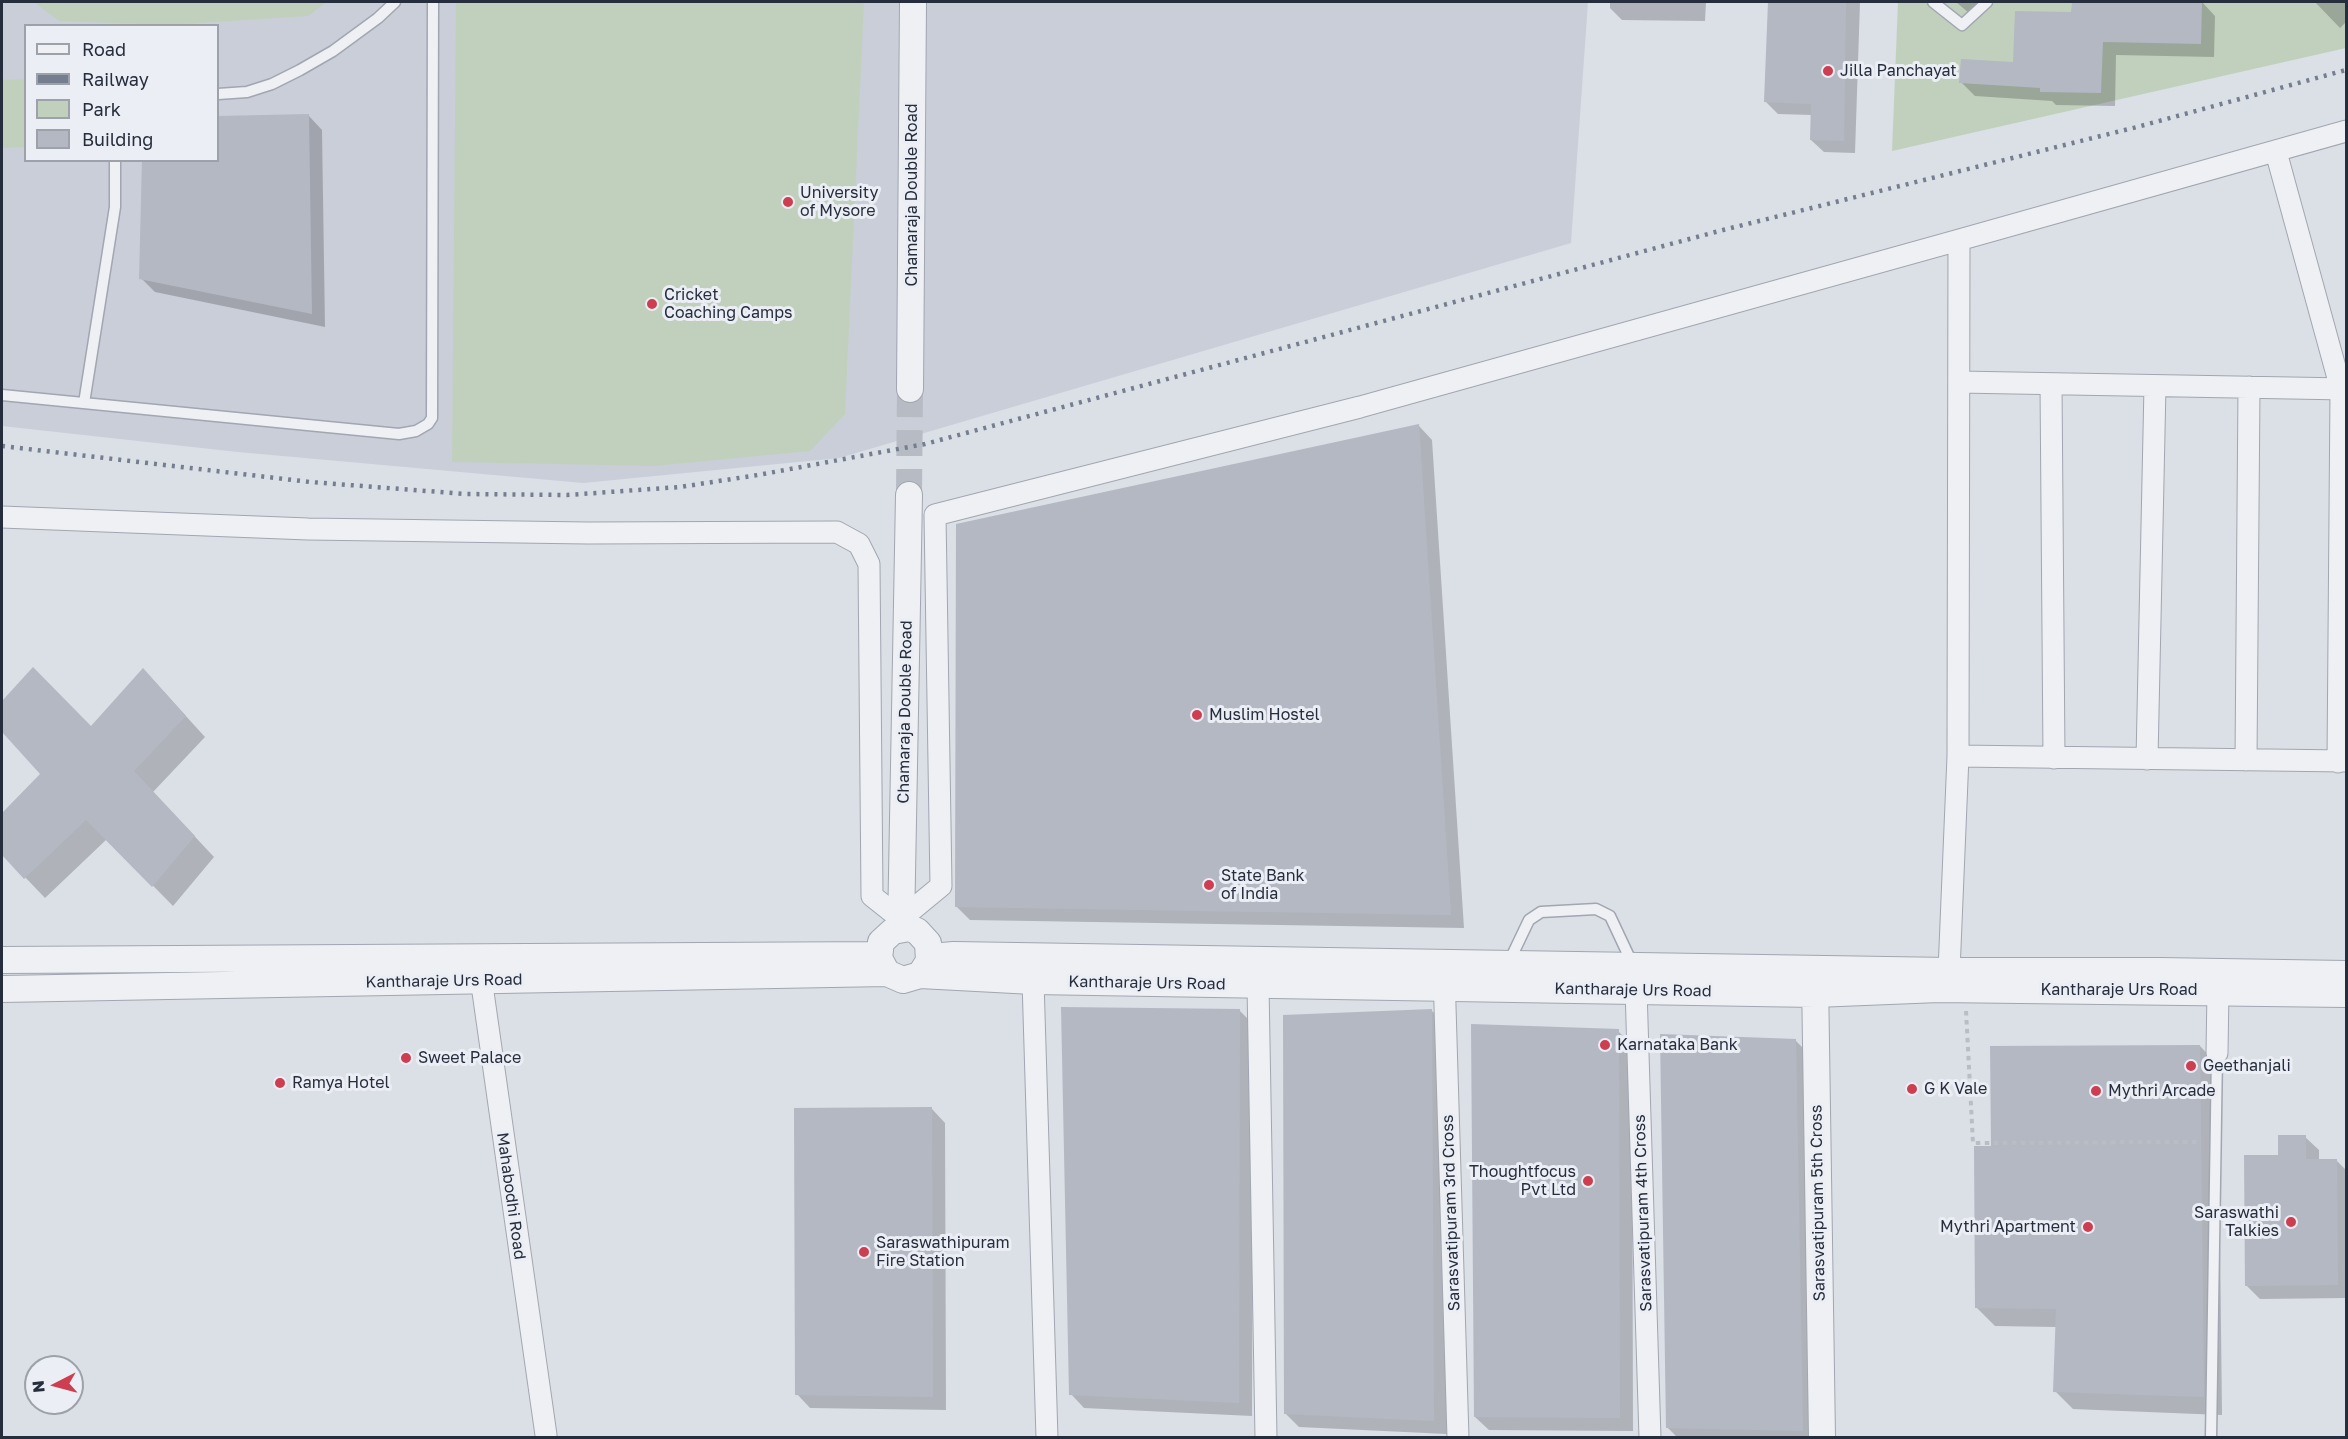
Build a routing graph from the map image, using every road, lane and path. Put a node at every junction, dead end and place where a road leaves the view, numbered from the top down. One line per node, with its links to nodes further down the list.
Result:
1 (395, 2): 6 (lane)
2 (434, 2): 18 (lane)
3 (913, 2): 15 (street, Chamaraja Double Road)
4 (1933, 2): 5 (lane)
5 (1986, 2)
6 (219, 94)
7 (2346, 131): 8 (street)
8 (2276, 152): 10 (street); 16 (street)
9 (115, 162): 18 (lane)
10 (1959, 240): 11 (street); 26 (street)
11 (1959, 382): 12 (street); 21 (street)
12 (2051, 384): 13 (street); 22 (street)
13 (2155, 386): 14 (street); 23 (street)
14 (2249, 387): 16 (street); 24 (street)
15 (910, 389)
16 (2344, 389): 25 (street)
17 (2, 395): 18 (lane)
18 (84, 403)
19 (909, 495): 26 (street, Chamaraja Double Road)
20 (2, 517): 26 (street)
21 (1958, 756): 22 (street); 36 (street)
22 (2054, 758): 23 (street)
23 (2147, 759): 24 (street)
24 (2246, 760): 25 (street)
25 (2342, 761)
26 (901, 923): 29 (street); 31 (street)
27 (82, 959): 28 (street, Kantharaje Urs Road); 32 (street, Kantharaje Urs Road); 40 (street)
28 (2, 960)
29 (883, 964): 31 (street); 32 (street, Kantharaje Urs Road)
30 (1508, 965): 34 (street, Kantharaje Urs Road); 35 (street, Kantharaje Urs Road); 35 (lane)
31 (925, 966): 34 (street, Kantharaje Urs Road); 37 (street, Kantharaje Urs Road)
32 (479, 969): 40 (street, Kantharaje Urs Road); 46 (street, Mahabodhi Road)
33 (2346, 974): 36 (street, Kantharaje Urs Road)
34 (1444, 976): 35 (street, Kantharaje Urs Road); 39 (street, Kantharaje Urs Road); 49 (street, Sarasvatipuram 3rd Cross)
35 (1635, 978): 38 (street, Kantharaje Urs Road); 50 (street, Sarasvatipuram 4th Cross)
36 (1957, 980): 38 (street, Kantharaje Urs Road); 42 (street, Kantharaje Urs Road); 45 (path)
37 (1032, 981): 39 (street, Kantharaje Urs Road); 47 (street)
38 (1815, 982): 51 (street, Sarasvatipuram 5th Cross)
39 (1258, 985): 48 (street)
40 (84, 987): 41 (street, Kantharaje Urs Road)
41 (2, 989)
42 (2218, 990): 43 (street, Kantharaje Urs Road); 44 (street)
43 (2346, 994)
44 (2217, 1053): 52 (lane)
45 (2200, 1142)
46 (548, 1437)
47 (1047, 1437)
48 (1266, 1437)
49 (1458, 1437)
50 (1650, 1437)
51 (1822, 1437)
52 (2211, 1437)

